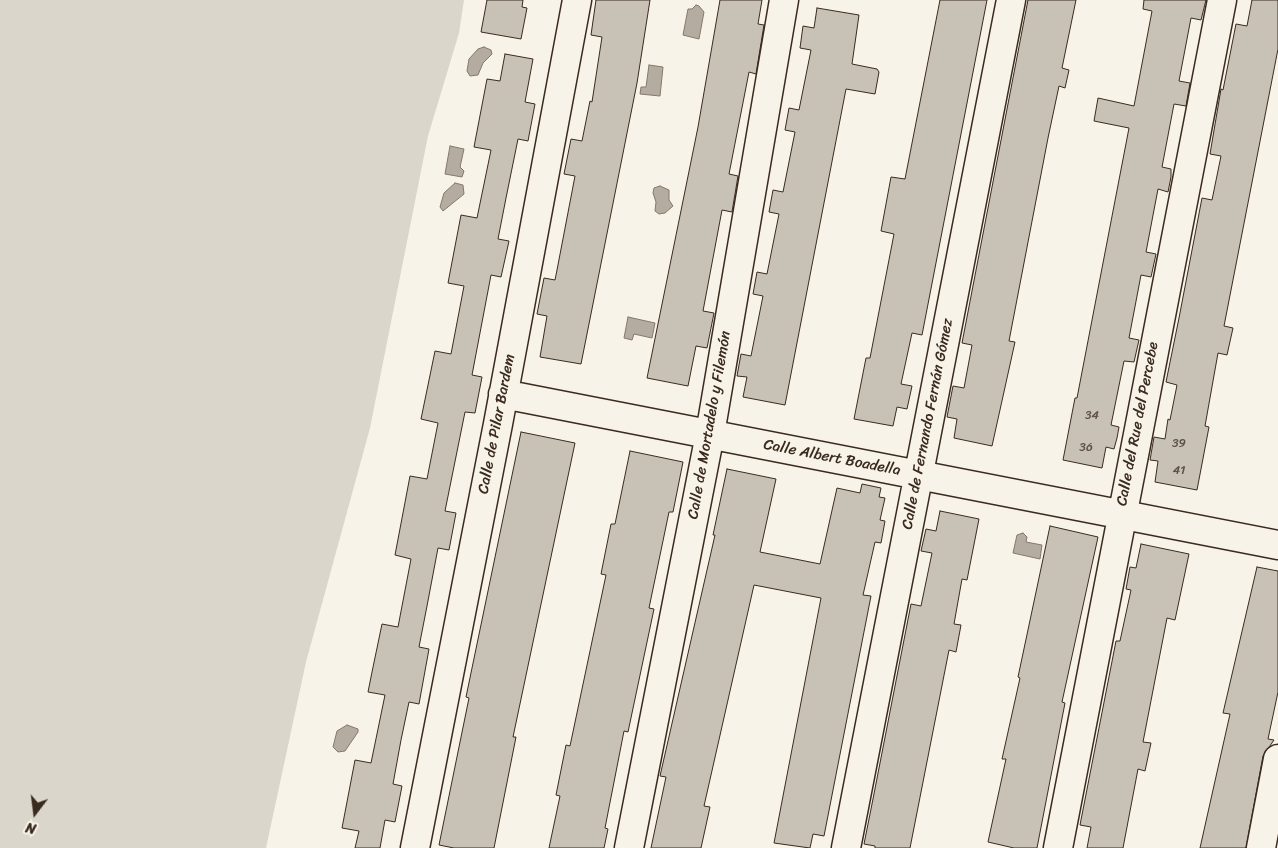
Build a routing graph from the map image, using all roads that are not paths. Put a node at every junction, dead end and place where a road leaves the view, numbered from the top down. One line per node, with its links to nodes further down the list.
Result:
1 (577, 0): 5 (street, Calle de Pilar Bardem)
2 (784, 0): 6 (street, Calle de Mortadelo y Filemón)
3 (1011, 0): 7 (street, Calle de Fernando Fernán Gómez)
4 (1222, 0): 8 (street, Calle del Rue del Percebe)
5 (503, 394): 6 (street, Calle Albert Boadella); 11 (street, Calle de Pilar Bardem)
6 (710, 434): 7 (street, Calle Albert Boadella); 12 (street, Calle de Mortadelo y Filemón)
7 (918, 475): 8 (street, Calle Albert Boadella); 13 (street, Calle de Fernando Fernán Gómez)
8 (1120, 515): 9 (street, Calle Albert Boadella); 14 (street, Calle del Rue del Percebe)
9 (1278, 545)
10 (1278, 759): 15 (street)
11 (415, 848)
12 (629, 848)
13 (846, 848)
14 (1058, 848)
15 (1261, 848)

